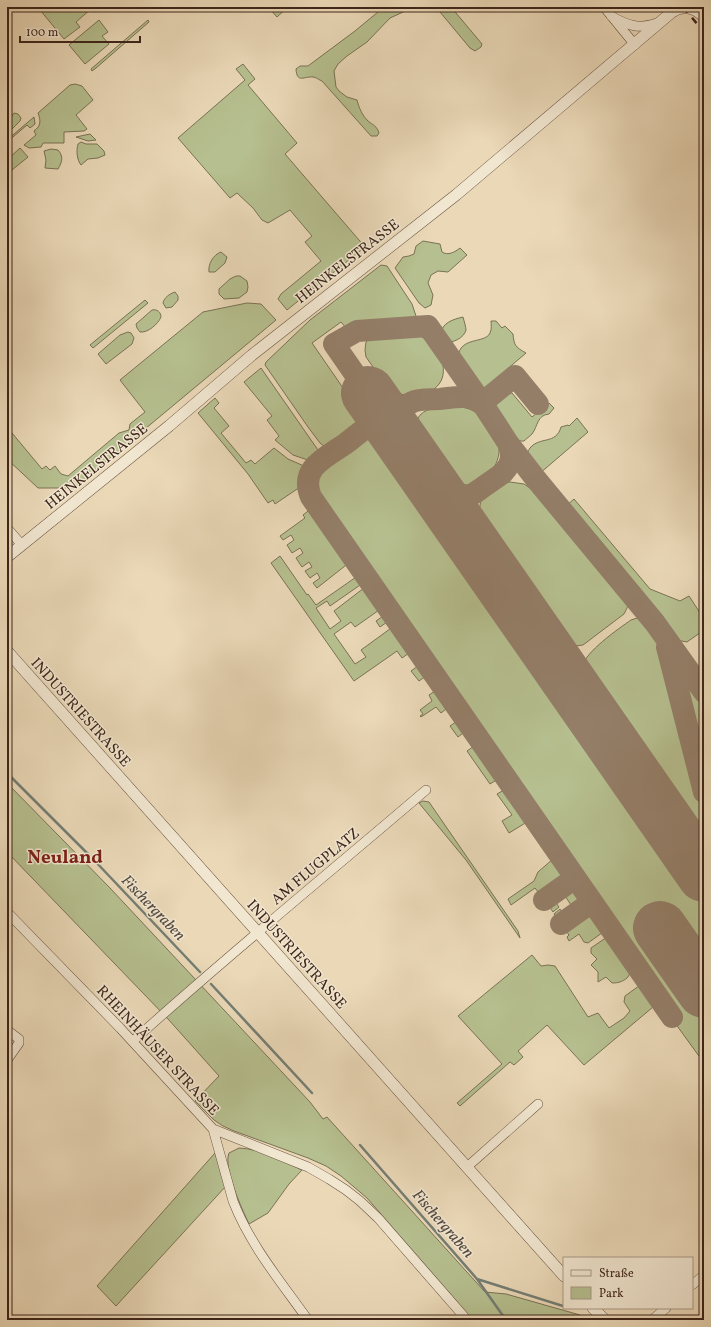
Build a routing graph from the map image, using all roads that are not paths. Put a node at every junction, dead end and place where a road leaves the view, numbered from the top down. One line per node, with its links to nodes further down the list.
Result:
1 (604, 7): 2 (street)
2 (611, 16): 4 (street); 5 (street)
3 (704, 17): 4 (street, HEINKELSTRASSE)
4 (661, 22): 5 (street, HEINKELSTRASSE)
5 (635, 45): 7 (street, HEINKELSTRASSE)
6 (7, 528): 7 (street)
7 (22, 545): 8 (street, HEINKELSTRASSE)
8 (7, 557)
9 (7, 651): 12 (street, INDUSTRIESTRASSE)
10 (426, 790): 12 (street, AM FLUGPLATZ)
11 (7, 912): 14 (street, RHEINHÄUSER STRASSE)
12 (258, 932): 14 (street, AM FLUGPLATZ); 18 (street, INDUSTRIESTRASSE)
13 (7, 1030): 15 (street)
14 (133, 1041): 17 (street, RHEINHÄUSER STRASSE)
15 (7, 1060)
16 (538, 1104): 18 (street)
17 (213, 1128): 24 (street); 25 (street, RHEINHÄUSER STRASSE)
18 (467, 1167): 19 (street, INDUSTRIESTRASSE)
19 (563, 1275)
20 (704, 1275): 21 (street)
21 (693, 1284)
22 (594, 1309): 26 (street)
23 (665, 1309): 27 (street)
24 (308, 1320)
25 (467, 1320)
26 (605, 1320)
27 (652, 1320)

